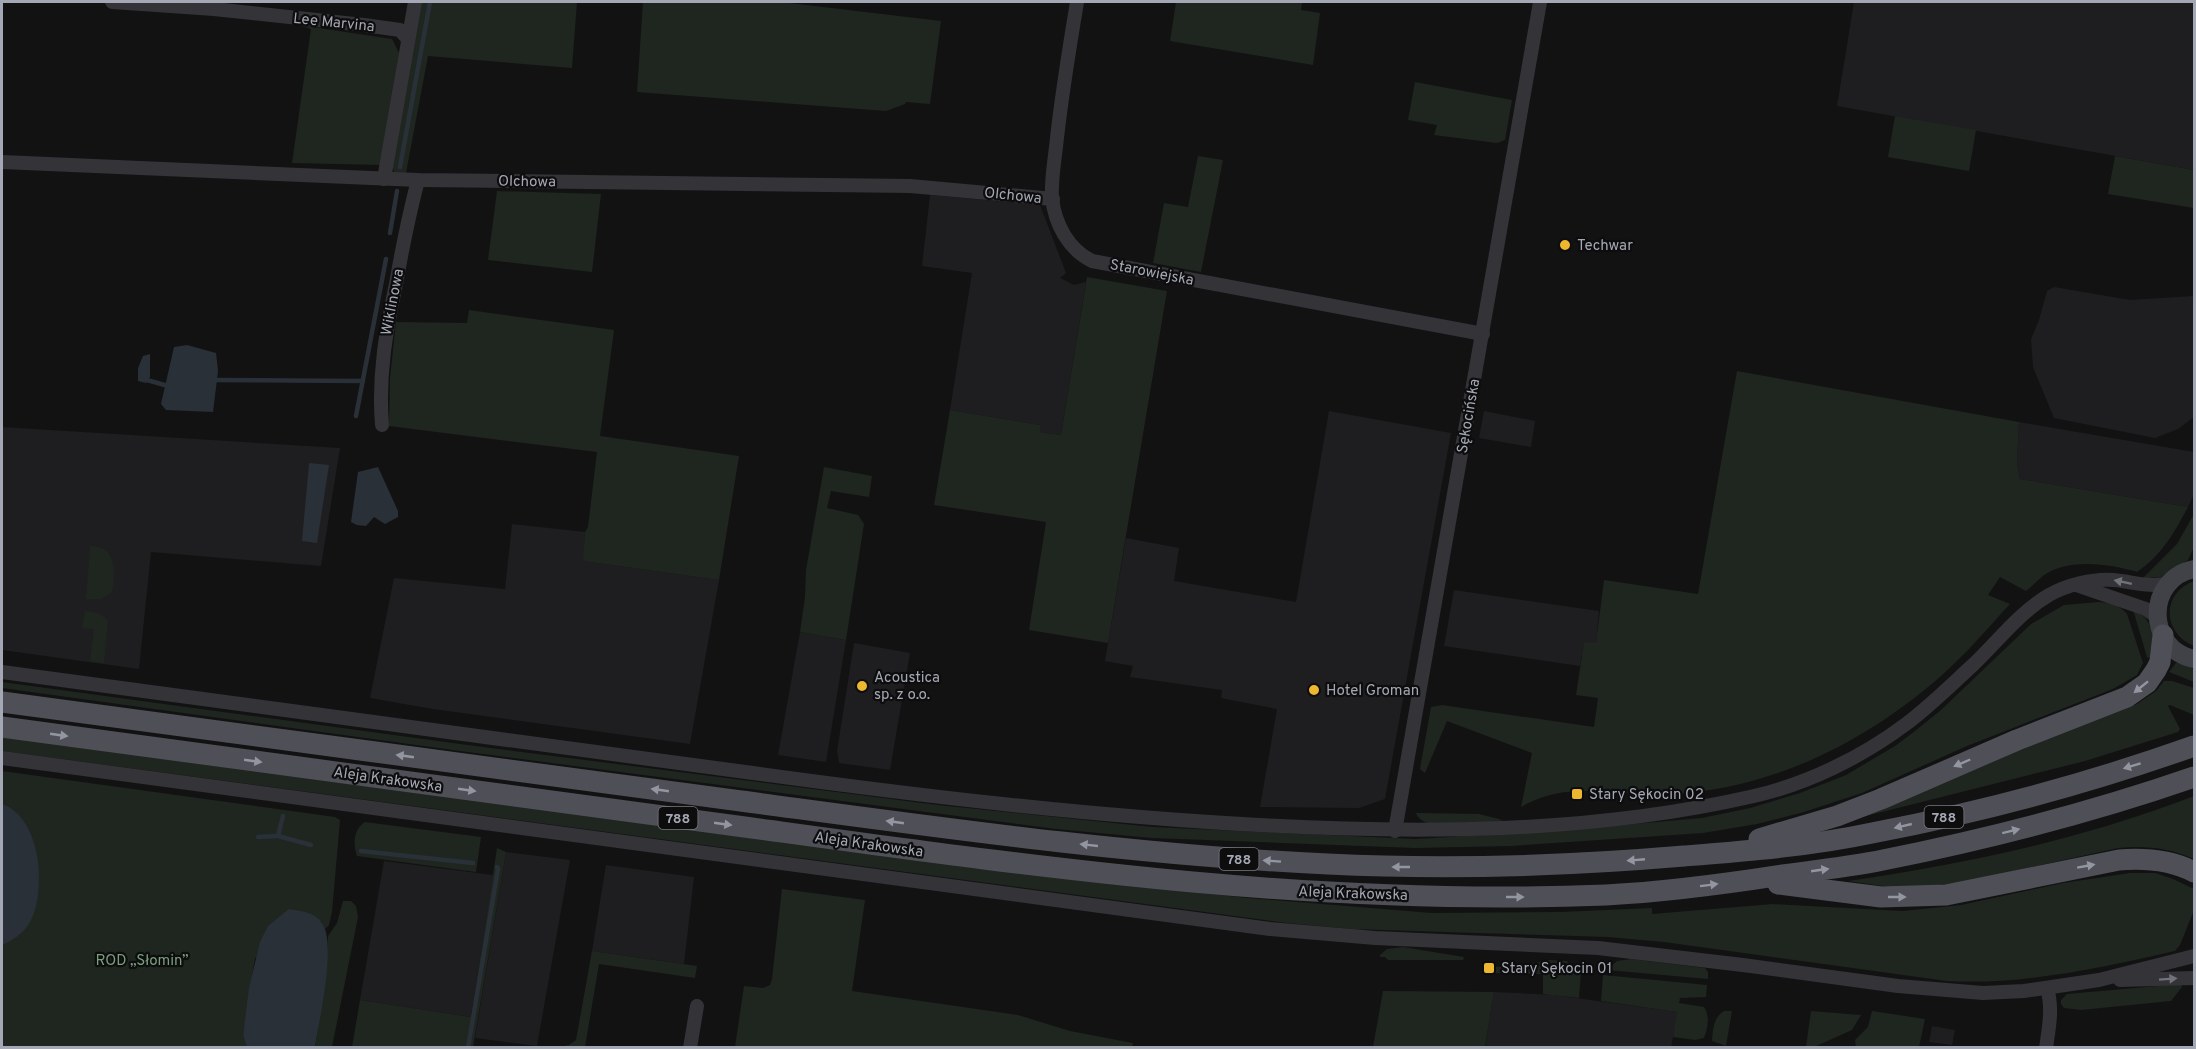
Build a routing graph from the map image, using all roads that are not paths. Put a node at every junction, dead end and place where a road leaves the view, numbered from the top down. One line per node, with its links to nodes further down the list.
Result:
1 (112, 2): 5 (street, Lee Marvina)
2 (415, 2): 5 (street)
3 (1077, 2): 9 (street, Starowiejska)
4 (1540, 2): 10 (street, Sękocińska)
5 (408, 39): 7 (street)
6 (2, 162): 7 (street, Olchowa)
7 (384, 179): 8 (street, Olchowa)
8 (418, 180): 9 (street, Olchowa); 11 (street, Wiklinowa)
9 (1053, 199): 10 (street, Starowiejska)
10 (1483, 334): 23 (street, Sękocińska)
11 (382, 425)
12 (2194, 569): 13 (main road)
13 (2170, 583): 14 (street, one-way to 14); 15 (main road)
14 (2076, 585): 15 (street); 23 (street)
15 (2160, 626): 16 (main road); 24 (main road, one-way to 24)
16 (2194, 659)
17 (2, 672): 23 (street)
18 (2, 702): 24 (main road, Aleja Krakowska / 788, one-way to 18)
19 (2, 727): 26 (main road, Aleja Krakowska / 788, one-way to 26)
20 (2191, 747): 24 (main road, 788, one-way to 24)
21 (2, 758): 30 (street)
22 (2194, 777): 26 (main road, 788, one-way to 22)
23 (1395, 831)
24 (1695, 855)
25 (2194, 872): 26 (main road, one-way to 25)
26 (1742, 881)
27 (2194, 956): 29 (street)
28 (2194, 978): 29 (street, one-way to 28)
29 (2099, 980): 30 (street)
30 (2047, 988): 33 (street)
31 (697, 1006): 32 (street)
32 (690, 1047)
33 (2046, 1047)

